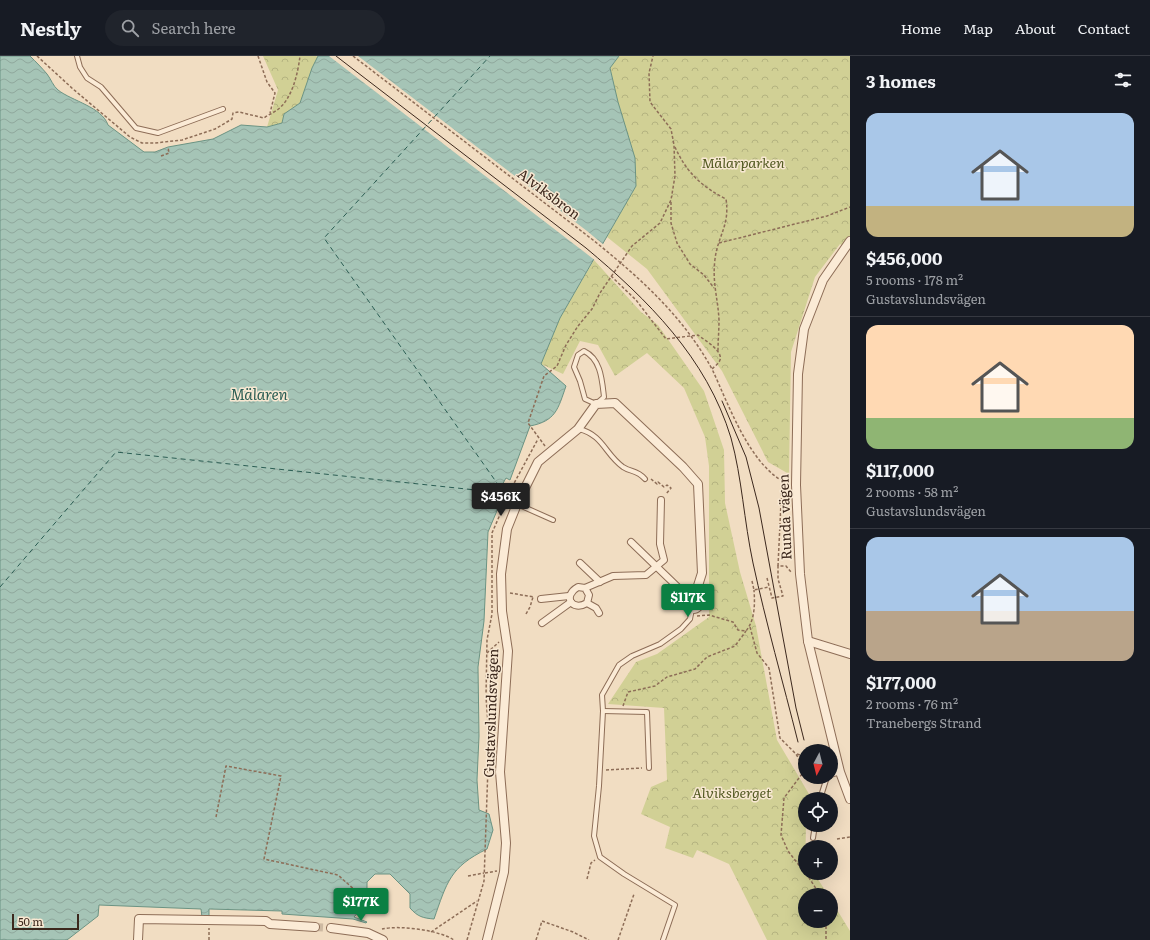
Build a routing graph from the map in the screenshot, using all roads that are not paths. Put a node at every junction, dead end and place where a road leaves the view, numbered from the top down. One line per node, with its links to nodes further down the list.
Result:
1 (77, 56): 2 (lane)
2 (223, 109)
3 (850, 242): 22 (street, Runda vägen)
4 (596, 404): 4 (lane); 5 (street, Gustavslundsvägen); 15 (street)
5 (578, 429): 6 (lane); 8 (street, Gustavslundsvägen)
6 (646, 478)
7 (661, 500): 12 (street)
8 (517, 504): 9 (lane); 35 (street, Gustavslundsvägen)
9 (552, 520)
10 (631, 542): 12 (street)
11 (580, 563): 13 (street)
12 (656, 567): 13 (street); 15 (street)
13 (600, 582): 14 (street)
14 (585, 588): 17 (street); 18 (street)
15 (692, 596): 19 (street)
16 (541, 599): 17 (street)
17 (570, 599): 18 (street); 21 (street)
18 (587, 603): 20 (street)
19 (692, 609): 24 (lane)
20 (599, 613)
21 (542, 623)
22 (808, 641): 23 (street); 26 (street, Runda vägen)
23 (850, 654)
24 (603, 711): 25 (lane); 36 (lane)
25 (649, 768)
26 (840, 772): 27 (street, Runda vägen)
27 (850, 799)
28 (814, 832): 29 (lane)
29 (813, 838)
30 (315, 927): 34 (street)
31 (331, 928): 32 (street)
32 (368, 937): 33 (street)
33 (380, 938)
34 (138, 940)
35 (487, 940)
36 (663, 940)

